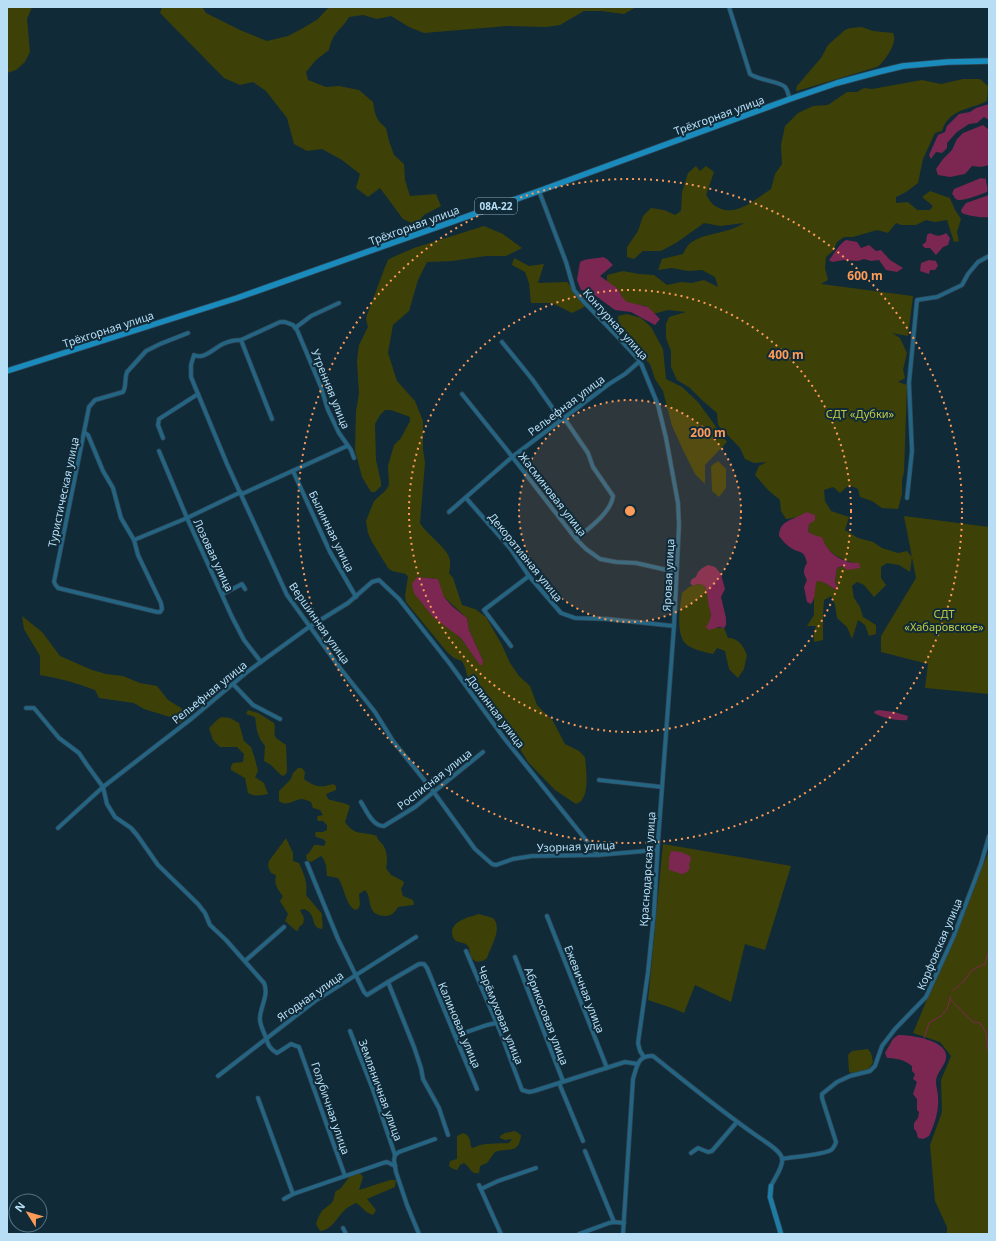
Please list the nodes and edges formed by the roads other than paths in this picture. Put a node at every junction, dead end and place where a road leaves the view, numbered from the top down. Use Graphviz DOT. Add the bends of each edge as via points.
graph roads {
  1 [pos="729,7"];
  2 [pos="989,61"];
  3 [pos="790,99"];
  4 [pos="539,191"];
  5 [pos="989,256"];
  6 [pos="340,303"];
  7 [pos="294,326"];
  8 [pos="188,333"];
  9 [pos="241,340"];
  10 [pos="502,342"];
  11 [pos="640,361"];
  12 [pos="7,371"];
  13 [pos="198,394"];
  14 [pos="462,394"];
  15 [pos="272,419"];
  16 [pos="562,420"];
  17 [pos="85,433"];
  18 [pos="163,438"];
  19 [pos="347,446"];
  20 [pos="159,451"];
  21 [pos="512,457"];
  22 [pos="354,458"];
  23 [pos="673,470"];
  24 [pos="293,471"];
  25 [pos="242,493"];
  26 [pos="466,498"];
  27 [pos="907,498"];
  28 [pos="449,512"];
  29 [pos="187,518"];
  30 [pos="576,539"];
  31 [pos="134,540"];
  32 [pos="676,572"];
  33 [pos="529,576"];
  34 [pos="379,580"];
  35 [pos="245,588"];
  36 [pos="222,594"];
  37 [pos="356,597"];
  38 [pos="674,626"];
  39 [pos="309,627"];
  40 [pos="512,646"];
  41 [pos="261,662"];
  42 [pos="670,680"];
  43 [pos="233,684"];
  44 [pos="26,708"];
  45 [pos="280,719"];
  46 [pos="483,752"];
  47 [pos="599,780"];
  48 [pos="103,787"];
  49 [pos="662,787"];
  50 [pos="433,791"];
  51 [pos="361,802"];
  52 [pos="58,828"];
  53 [pos="989,836"];
  54 [pos="657,850"];
  55 [pos="598,855"];
  56 [pos="307,863"];
  57 [pos="496,865"];
  58 [pos="547,916"];
  59 [pos="284,927"];
  60 [pos="416,937"];
  61 [pos="466,951"];
  62 [pos="515,957"];
  63 [pos="245,961"];
  64 [pos="356,975"];
  65 [pos="388,982"];
  66 [pos="496,1022"];
  67 [pos="350,1031"];
  68 [pos="455,1036"];
  69 [pos="266,1039"];
  70 [pos="644,1057"];
  71 [pos="638,1064"];
  72 [pos="606,1068"];
  73 [pos="218,1076"];
  74 [pos="561,1082"];
  75 [pos="477,1088"];
  76 [pos="258,1098"];
  77 [pos="737,1122"];
  78 [pos="448,1135"];
  79 [pos="435,1139"];
  80 [pos="583,1141"];
  81 [pos="585,1151"];
  82 [pos="691,1153"];
  83 [pos="395,1155"];
  84 [pos="782,1159"];
  85 [pos="395,1166"];
  86 [pos="536,1168"];
  87 [pos="345,1176"];
  88 [pos="771,1186"];
  89 [pos="293,1194"];
  90 [pos="284,1199"];
  91 [pos="614,1222"];
  92 [pos="624,1224"];
  93 [pos="343,1228"];
  94 [pos="346,1234"];
  95 [pos="420,1234"];
  96 [pos="501,1234"];
  97 [pos="579,1234"];
  98 [pos="623,1234"];
  99 [pos="781,1234"];
  1 -- 3 [label="street" via="750,74 758,79 783,85"];
  2 -- 3 [label="highway, Трёхгорная улица / 08А-22" via="904,66 854,78"];
  3 -- 4 [label="highway, Трёхгорная улица / 08А-22"];
  4 -- 11 [label="street, Контурная улица" via="574,290"];
  4 -- 12 [label="highway, Трёхгорная улица / 08А-22" via="237,298"];
  5 -- 27 [label="street" via="978,262 962,285 936,297 917,300 909,383 912,451"];
  6 -- 7 [label="street"];
  7 -- 9 [label="street" via="280,322"];
  7 -- 19 [label="street, Утренняя улица" via="331,416"];
  8 -- 17 [label="street, Туристическая улица" via="146,351 127,372 123,392 95,400 87,412"];
  9 -- 13 [label="street, Вершинная улица" via="222,344 203,356 194,355 191,377"];
  9 -- 15 [label="street"];
  10 -- 16 [label="street"];
  11 -- 16 [label="street, Рельефная улица"];
  11 -- 23 [label="street, Контурная улица" via="658,405"];
  13 -- 18 [label="street" via="159,419 158,425"];
  13 -- 25 [label="street, Вершинная улица"];
  14 -- 21 [label="street, Жасминовая улица"];
  16 -- 21 [label="street, Рельефная улица"];
  16 -- 30 [label="street" via="588,453 597,473 613,496 612,502 595,524"];
  17 -- 31 [label="street" via="113,488 122,518"];
  17 -- 31 [label="street, Туристическая улица" via="54,584 58,588 160,612 162,606 138,555"];
  19 -- 22 [label="street, Утренняя улица"];
  19 -- 24 [label="street"];
  20 -- 29 [label="street, Лозовая улица"];
  21 -- 26 [label="street, Рельефная улица"];
  21 -- 30 [label="street, Жасминовая улица"];
  23 -- 32 [label="street, Яровая улица" via="679,525"];
  24 -- 25 [label="street"];
  24 -- 37 [label="street, Былинная улица" via="330,552"];
  25 -- 29 [label="street"];
  25 -- 39 [label="street, Вершинная улица" via="285,591"];
  26 -- 28 [label="street, Рельефная улица"];
  26 -- 33 [label="street, Декоративная улица" via="512,551"];
  29 -- 31 [label="street"];
  29 -- 36 [label="street, Лозовая улица"];
  30 -- 32 [label="street, Жасминовая улица" via="600,559"];
  32 -- 38 [label="street, Яровая улица"];
  33 -- 38 [label="street, Декоративная улица" via="559,611 567,616"];
  33 -- 40 [label="street" via="484,610"];
  34 -- 37 [label="street, Рельефная улица" via="372,582"];
  34 -- 55 [label="street, Долинная улица" via="399,599 504,738"];
  35 -- 36 [label="street" via="242,584"];
  36 -- 41 [label="street, Лозовая улица" via="242,636"];
  37 -- 39 [label="street, Рельефная улица"];
  38 -- 42 [label="street, Яровая улица"];
  39 -- 41 [label="street, Рельефная улица"];
  39 -- 50 [label="street, Вершинная улица"];
  41 -- 43 [label="street, Рельефная улица"];
  42 -- 49 [label="street, Краснодарская улица"];
  43 -- 45 [label="street" via="253,705"];
  43 -- 48 [label="street, Рельефная улица"];
  44 -- 48 [label="street" via="34,708 59,738 78,753"];
  46 -- 50 [label="street, Росписная улица"];
  47 -- 49 [label="street"];
  48 -- 52 [label="street, Рельефная улица"];
  48 -- 63 [label="street" via="107,804 115,817 131,828 158,865 198,904 210,925"];
  49 -- 54 [label="street, Краснодарская улица"];
  50 -- 51 [label="street, Росписная улица" via="410,810 384,826 375,823"];
  50 -- 57 [label="street, Вершинная улица" via="470,844"];
  53 -- 84 [label="street, Корфовская улица" via="953,938 926,997 882,1046 875,1066 870,1071 837,1082 822,1094 835,1146 831,1150"];
  54 -- 55 [label="street, Узорная улица"];
  54 -- 70 [label="street, Краснодарская улица" via="654,913 638,1042"];
  55 -- 57 [label="street, Узорная улица" via="532,856 506,860"];
  56 -- 64 [label="street" via="338,939"];
  58 -- 72 [label="street, Ежевичная улица"];
  59 -- 63 [label="street"];
  60 -- 64 [label="street, Ягодная улица"];
  61 -- 66 [label="street, Черёмуховая улица"];
  62 -- 74 [label="street, Абрикосовая улица"];
  63 -- 69 [label="street" via="265,986 264,1004 259,1018"];
  64 -- 65 [label="street" via="366,995"];
  64 -- 69 [label="street, Ягодная улица" via="315,1001"];
  65 -- 68 [label="street, Калиновая улица" via="419,964 424,964"];
  65 -- 78 [label="street" via="414,1047 423,1079 439,1108"];
  66 -- 68 [label="street"];
  66 -- 74 [label="street, Черёмуховая улица" via="522,1090 529,1092"];
  67 -- 83 [label="street, Земляничная улица"];
  68 -- 75 [label="street, Калиновая улица"];
  69 -- 73 [label="street, Ягодная улица"];
  69 -- 87 [label="street, Голубичная улица" via="270,1048 277,1053 291,1044 300,1047"];
  70 -- 71 [label="street"];
  70 -- 77 [label="street" via="653,1056"];
  71 -- 72 [label="street" via="625,1062"];
  71 -- 92 [label="street" via="633,1079"];
  72 -- 74 [label="street"];
  74 -- 80 [label="street, Абрикосовая улица"];
  76 -- 89 [label="street"];
  77 -- 82 [label="street" via="712,1151 698,1148"];
  77 -- 84 [label="street" via="770,1146"];
  79 -- 83 [label="street"];
  81 -- 91 [label="street"];
  83 -- 85 [label="street, Земляничная улица"];
  84 -- 88 [label="street"];
  85 -- 87 [label="street" via="387,1162"];
  85 -- 95 [label="street, Земляничная улица" via="407,1205"];
  86 -- 96 [label="street" via="480,1187"];
  87 -- 89 [label="street"];
  88 -- 99 [label="main road" via="770,1197"];
  89 -- 90 [label="street"];
  91 -- 92 [label="street"];
  91 -- 97 [label="street"];
  92 -- 98 [label="street"];
  93 -- 94 [label="street"];
}
